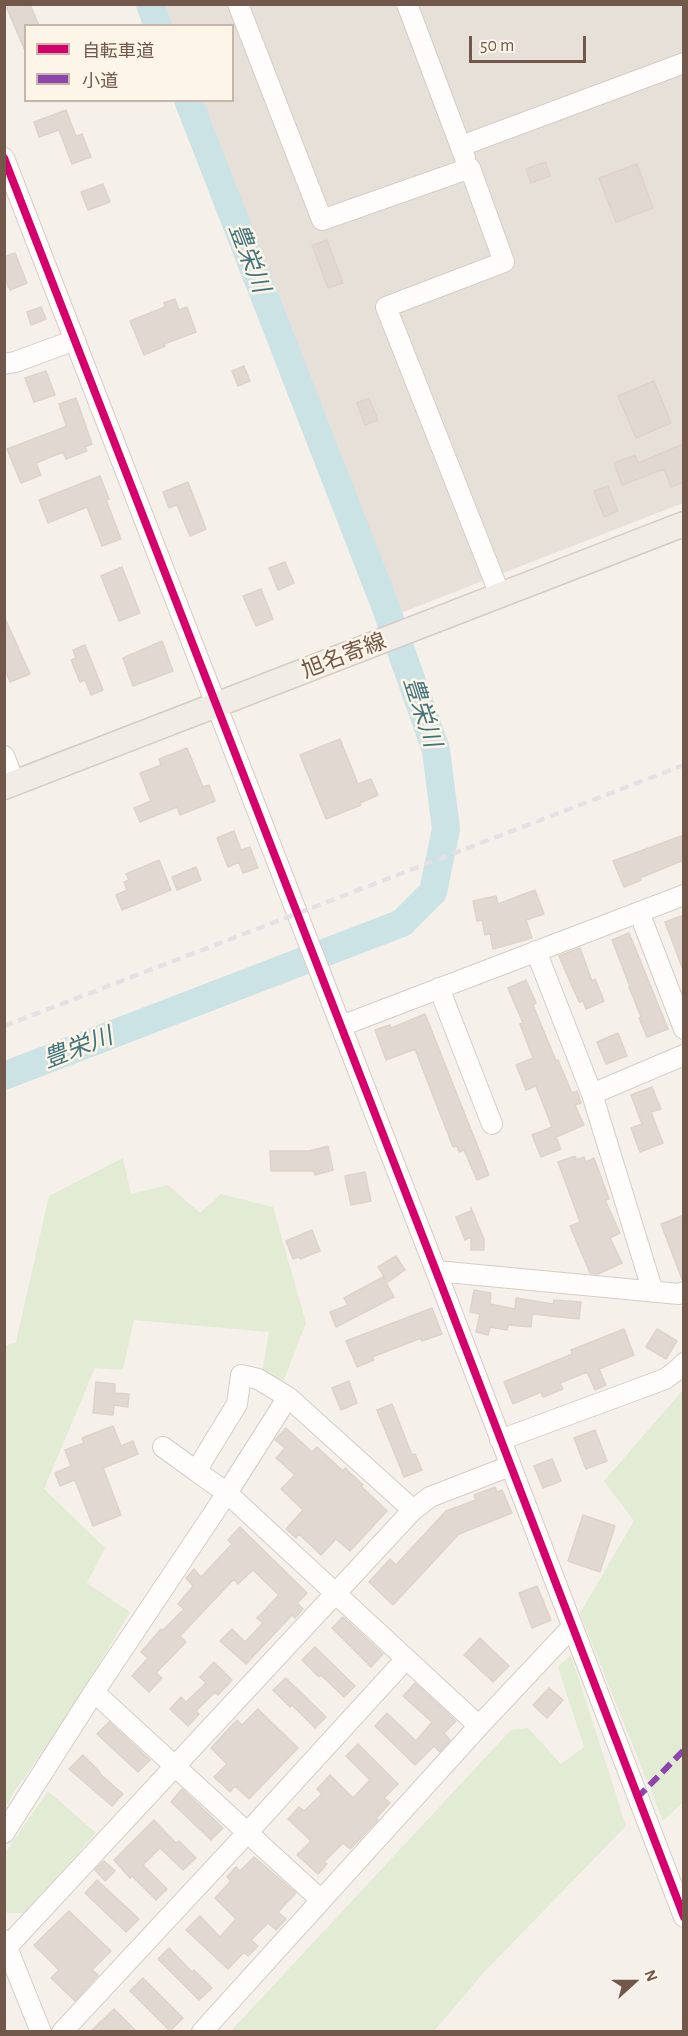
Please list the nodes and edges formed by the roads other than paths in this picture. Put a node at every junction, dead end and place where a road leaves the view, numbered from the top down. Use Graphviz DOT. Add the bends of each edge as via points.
graph roads {
  1 [pos="238,4"];
  2 [pos="406,4"];
  3 [pos="684,63"];
  4 [pos="461,146"];
  5 [pos="4,158"];
  6 [pos="470,168"];
  7 [pos="75,340"];
  8 [pos="4,364"];
  9 [pos="684,524"];
  10 [pos="500,595"];
  11 [pos="216,705"];
  12 [pos="4,756"];
  13 [pos="10,785"];
  14 [pos="684,895"];
  15 [pos="639,912"];
  16 [pos="536,951"];
  17 [pos="439,988"];
  18 [pos="341,1026"];
  19 [pos="684,1029"];
  20 [pos="684,1055"];
  21 [pos="592,1094"];
  22 [pos="492,1124"];
  23 [pos="436,1271"];
  24 [pos="653,1292"];
  25 [pos="684,1292"];
  26 [pos="684,1363"];
  27 [pos="288,1397"];
  28 [pos="500,1440"];
  29 [pos="163,1447"];
  30 [pos="510,1466"];
  31 [pos="196,1471"];
  32 [pos="226,1493"];
  33 [pos="413,1510"];
  34 [pos="336,1594"];
  35 [pos="572,1627"];
  36 [pos="405,1660"];
  37 [pos="94,1692"];
  38 [pos="479,1726"];
  39 [pos="174,1767"];
  40 [pos="248,1832"];
  41 [pos="4,1833"];
  42 [pos="321,1900"];
  43 [pos="684,1917"];
  44 [pos="6,1944"];
  45 [pos="40,2031"];
  46 [pos="62,2031"];
  47 [pos="202,2031"];
  1 -- 6 [label="street" via="322,220"];
  2 -- 4 [label="street"];
  3 -- 4 [label="street"];
  4 -- 6 [label="street"];
  5 -- 7 [label="street"];
  6 -- 10 [label="street" via="504,262 386,307"];
  7 -- 8 [label="street"];
  7 -- 11 [label="street"];
  9 -- 10 [label="main road, 旭名寄線"];
  10 -- 11 [label="main road, 旭名寄線"];
  11 -- 13 [label="main road, 旭名寄線"];
  11 -- 18 [label="street"];
  12 -- 13 [label="street"];
  14 -- 15 [label="street"];
  15 -- 16 [label="street"];
  15 -- 19 [label="street"];
  16 -- 17 [label="street"];
  16 -- 21 [label="street"];
  17 -- 18 [label="street"];
  17 -- 22 [label="street"];
  18 -- 23 [label="street"];
  20 -- 21 [label="street"];
  21 -- 24 [label="street"];
  23 -- 24 [label="street"];
  23 -- 28 [label="street"];
  24 -- 25 [label="street"];
  26 -- 28 [label="street" via="665,1379"];
  27 -- 31 [label="street" via="258,1379 241,1375 237,1404"];
  27 -- 32 [label="street"];
  27 -- 33 [label="street"];
  28 -- 30 [label="street"];
  29 -- 31 [label="street"];
  30 -- 33 [label="street" via="430,1497"];
  30 -- 35 [label="street"];
  31 -- 32 [label="street"];
  32 -- 34 [label="street"];
  32 -- 37 [label="street"];
  33 -- 34 [label="street"];
  34 -- 36 [label="street"];
  34 -- 39 [label="street"];
  35 -- 38 [label="street"];
  35 -- 43 [label="street"];
  36 -- 38 [label="street"];
  36 -- 40 [label="street"];
  37 -- 39 [label="street"];
  37 -- 41 [label="street"];
  38 -- 42 [label="street"];
  39 -- 40 [label="street"];
  39 -- 44 [label="street"];
  40 -- 42 [label="street"];
  40 -- 46 [label="street"];
  42 -- 47 [label="street"];
  44 -- 45 [label="street"];
}
